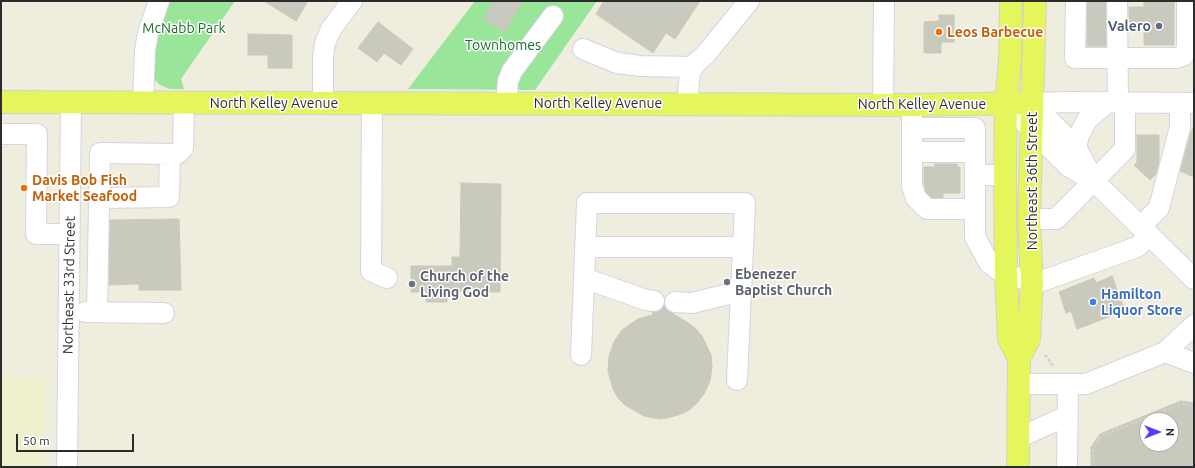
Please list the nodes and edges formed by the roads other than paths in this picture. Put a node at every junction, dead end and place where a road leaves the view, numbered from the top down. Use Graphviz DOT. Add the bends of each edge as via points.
graph roads {
  1 [pos="159,1"];
  2 [pos="352,1"];
  3 [pos="749,1"];
  4 [pos="884,1"];
  5 [pos="1011,1"];
  6 [pos="1035,1"];
  7 [pos="1076,1"];
  8 [pos="1117,1"];
  9 [pos="1187,1"];
  10 [pos="553,16"];
  11 [pos="583,49"];
  12 [pos="1117,58"];
  13 [pos="693,67"];
  14 [pos="1,102"];
  15 [pos="71,102"];
  16 [pos="1117,102"];
  17 [pos="143,103"];
  18 [pos="184,103"];
  19 [pos="323,103"];
  20 [pos="372,103"];
  21 [pos="506,103"];
  22 [pos="1032,103"];
  23 [pos="1187,103"];
  24 [pos="687,104"];
  25 [pos="1006,104"];
  26 [pos="883,105"];
  27 [pos="912,105"];
  28 [pos="912,128"];
  29 [pos="1031,130"];
  30 [pos="1,134"];
  31 [pos="1076,147"];
  32 [pos="912,152"];
  33 [pos="975,152"];
  34 [pos="170,154"];
  35 [pos="100,163"];
  36 [pos="70,169"];
  37 [pos="37,174"];
  38 [pos="975,175"];
  39 [pos="1005,175"];
  40 [pos="1094,181"];
  41 [pos="99,198"];
  42 [pos="975,209"];
  43 [pos="1029,219"];
  44 [pos="1145,230"];
  45 [pos="70,234"];
  46 [pos="585,247"];
  47 [pos="743,247"];
  48 [pos="1006,275"];
  49 [pos="387,278"];
  50 [pos="584,278"];
  51 [pos="1194,279"];
  52 [pos="1032,281"];
  53 [pos="741,291"];
  54 [pos="654,301"];
  55 [pos="675,302"];
  56 [pos="69,312"];
  57 [pos="97,312"];
  58 [pos="164,313"];
  59 [pos="1194,325"];
  60 [pos="1165,352"];
  61 [pos="581,355"];
  62 [pos="1019,358"];
  63 [pos="1194,363"];
  64 [pos="737,380"];
  65 [pos="1018,384"];
  66 [pos="1068,384"];
  67 [pos="1067,416"];
  68 [pos="1018,438"];
  69 [pos="67,467"];
  70 [pos="1018,467"];
  71 [pos="1067,467"];
  1 -- 17 [label="street" via="146,44"];
  2 -- 19 [label="street" via="331,29 325,43"];
  3 -- 13 [label="street"];
  4 -- 26 [label="street"];
  5 -- 25 [label="main road, Northeast 36th Street"];
  6 -- 22 [label="main road, Northeast 36th Street"];
  7 -- 12 [label="street" via="1075,58"];
  8 -- 12 [label="street"];
  9 -- 12 [label="street" via="1187,49 1183,56"];
  10 -- 21 [label="street" via="512,71 508,81"];
  11 -- 13 [label="street" via="617,63"];
  12 -- 16 [label="street"];
  13 -- 24 [label="street" via="690,72"];
  14 -- 15 [label="main road, North Kelley Avenue"];
  15 -- 17 [label="main road, North Kelley Avenue"];
  15 -- 36 [label="street, Northeast 33rd Street"];
  16 -- 22 [label="street, North Kelley Avenue"];
  16 -- 23 [label="street, North Kelley Avenue"];
  16 -- 31 [label="street" via="1087,120"];
  16 -- 40 [label="street" via="1125,149"];
  17 -- 18 [label="main road, North Kelley Avenue"];
  18 -- 19 [label="main road, North Kelley Avenue"];
  18 -- 34 [label="street" via="184,148 177,154"];
  19 -- 20 [label="main road, North Kelley Avenue"];
  20 -- 21 [label="main road, North Kelley Avenue"];
  20 -- 49 [label="street" via="370,271"];
  21 -- 24 [label="main road, North Kelley Avenue"];
  22 -- 25 [label="main road, North Kelley Avenue"];
  22 -- 29 [label="main road, Northeast 36th Street"];
  22 -- 31 [label="street"];
  23 -- 44 [label="street" via="1159,208"];
  24 -- 26 [label="main road, North Kelley Avenue"];
  25 -- 27 [label="main road, North Kelley Avenue"];
  25 -- 29 [label="street"];
  25 -- 39 [label="main road, Northeast 36th Street"];
  26 -- 27 [label="main road, North Kelley Avenue"];
  27 -- 28 [label="street"];
  28 -- 32 [label="street"];
  28 -- 33 [label="street" via="975,128"];
  29 -- 40 [label="street" via="1068,166"];
  29 -- 43 [label="main road, Northeast 36th Street"];
  30 -- 37 [label="street" via="37,134"];
  31 -- 40 [label="street"];
  32 -- 33 [label="street"];
  32 -- 42 [label="street" via="912,186 916,198 927,209"];
  33 -- 38 [label="street"];
  34 -- 35 [label="street" via="100,153"];
  34 -- 41 [label="street" via="169,197"];
  35 -- 36 [label="street"];
  35 -- 41 [label="street"];
  36 -- 37 [label="street"];
  36 -- 45 [label="street, Northeast 33rd Street"];
  37 -- 45 [label="street" via="36,234"];
  38 -- 39 [label="street"];
  38 -- 42 [label="street"];
  39 -- 48 [label="main road, Northeast 36th Street"];
  40 -- 43 [label="street" via="1056,220"];
  40 -- 44 [label="street"];
  41 -- 57 [label="street"];
  42 -- 48 [label="street" via="975,238 989,263"];
  43 -- 52 [label="main road, Northeast 36th Street"];
  44 -- 51 [label="street"];
  44 -- 52 [label="street" via="1137,247 1042,281"];
  45 -- 56 [label="street, Northeast 33rd Street"];
  46 -- 47 [label="street"];
  46 -- 47 [label="street" via="587,203 745,203"];
  46 -- 50 [label="street"];
  47 -- 53 [label="street"];
  48 -- 52 [label="street"];
  48 -- 62 [label="main road, Northeast 36th Street" via="1009,339"];
  50 -- 54 [label="street"];
  50 -- 61 [label="street"];
  52 -- 62 [label="main road, Northeast 36th Street" via="1029,340"];
  53 -- 55 [label="street" via="692,303"];
  53 -- 64 [label="street"];
  56 -- 57 [label="street"];
  56 -- 69 [label="street, Northeast 33rd Street"];
  57 -- 58 [label="street"];
  59 -- 60 [label="street"];
  60 -- 63 [label="street"];
  60 -- 66 [label="street" via="1086,384"];
  62 -- 65 [label="main road, Northeast 36th Street"];
  65 -- 66 [label="street"];
  65 -- 68 [label="main road, Northeast 36th Street"];
  66 -- 67 [label="street"];
  67 -- 68 [label="street"];
  67 -- 71 [label="street"];
  68 -- 70 [label="main road, Northeast 36th Street"];
}
